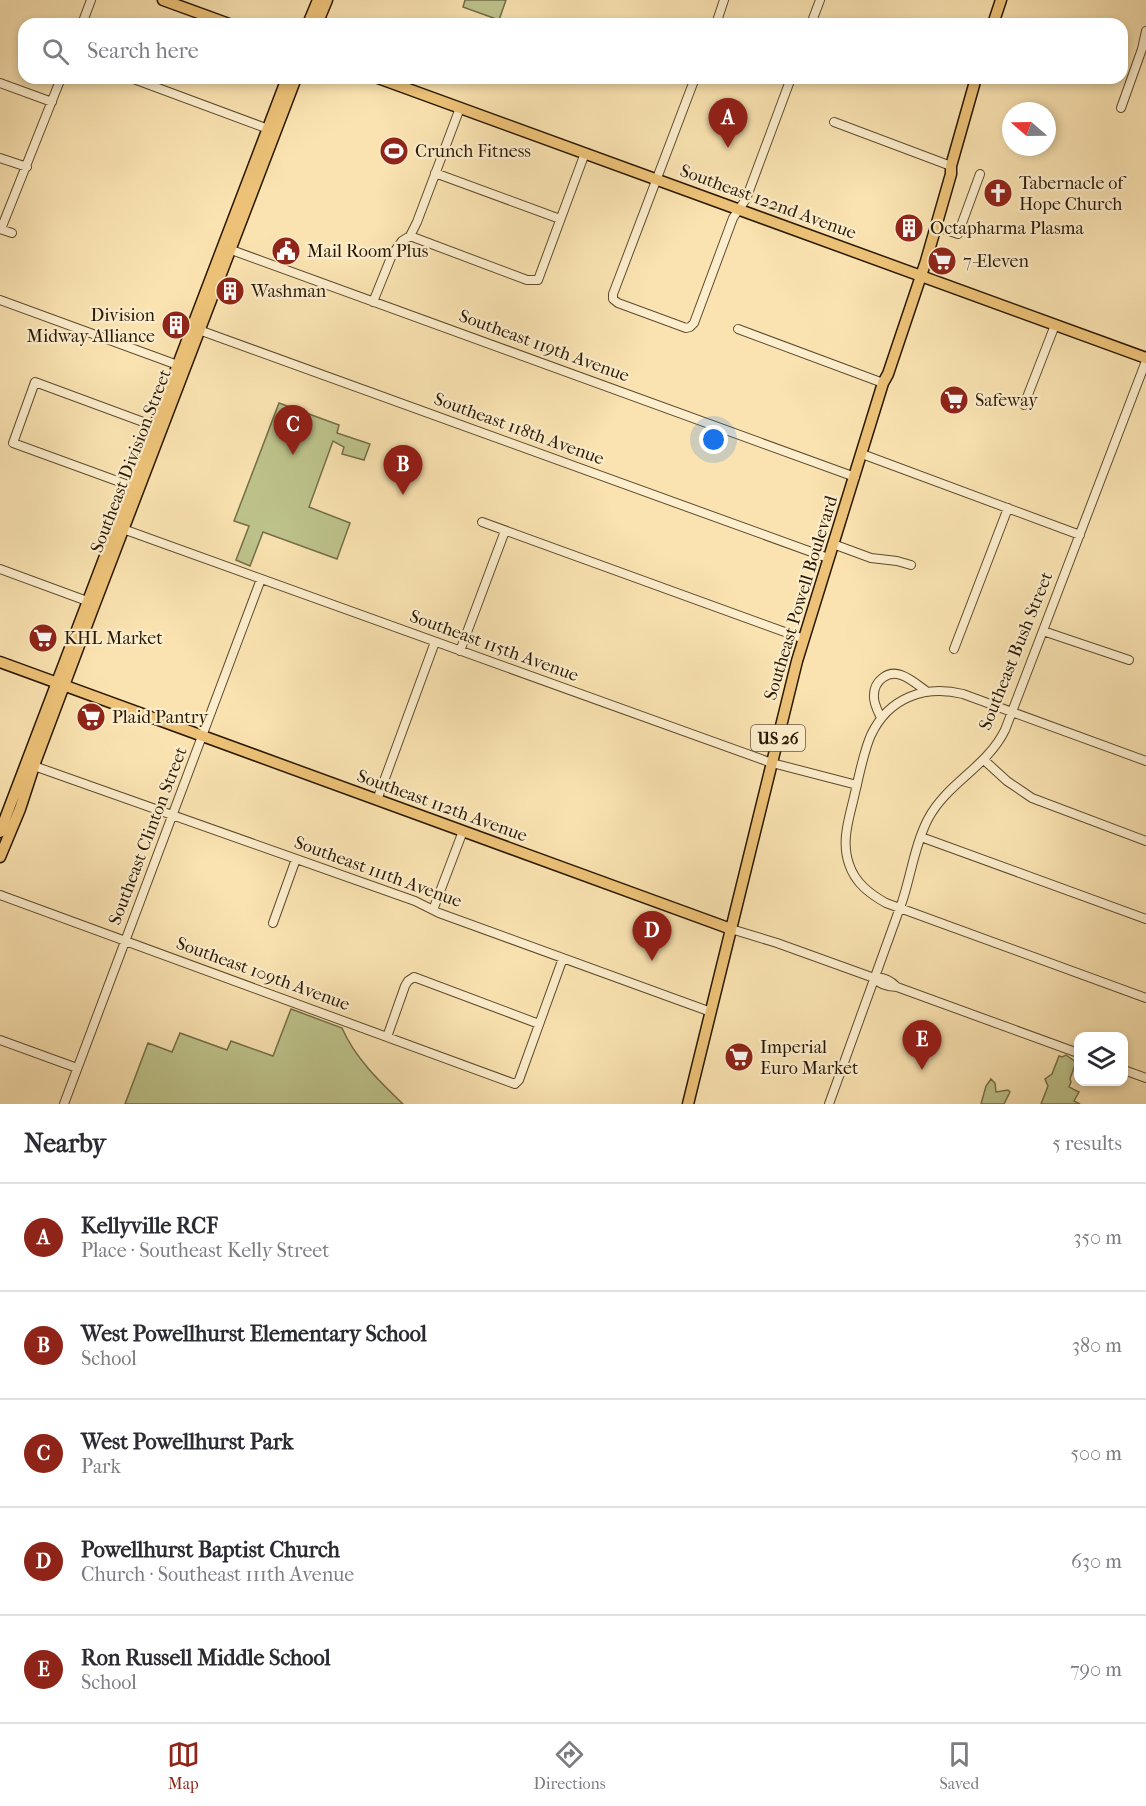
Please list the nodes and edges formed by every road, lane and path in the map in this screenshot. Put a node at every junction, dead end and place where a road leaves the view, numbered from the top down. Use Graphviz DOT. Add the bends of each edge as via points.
graph roads {
  1 [pos="91,0"];
  2 [pos="163,0"];
  3 [pos="318,0"];
  4 [pos="327,0"];
  5 [pos="724,0"];
  6 [pos="820,0"];
  7 [pos="1001,0"];
  8 [pos="84,18"];
  9 [pos="212,18"];
  10 [pos="310,18"];
  11 [pos="320,18"];
  12 [pos="718,18"];
  13 [pos="813,18"];
  14 [pos="995,18"];
  15 [pos="1146,31"];
  16 [pos="0,83"];
  17 [pos="59,84"];
  18 [pos="147,84"];
  19 [pos="285,84"];
  20 [pos="293,84"];
  21 [pos="394,84"];
  22 [pos="693,84"];
  23 [pos="789,84"];
  24 [pos="974,84"];
  25 [pos="52,102"];
  26 [pos="460,108"];
  27 [pos="1121,108"];
  28 [pos="834,123"];
  29 [pos="271,130"];
  30 [pos="585,153"];
  31 [pos="0,158"];
  32 [pos="951,166"];
  33 [pos="27,167"];
  34 [pos="435,174"];
  35 [pos="980,174"];
  36 [pos="658,179"];
  37 [pos="740,209"];
  38 [pos="560,219"];
  39 [pos="937,227"];
  40 [pos="1,229"];
  41 [pos="12,233"];
  42 [pos="410,236"];
  43 [pos="226,248"];
  44 [pos="214,267"];
  45 [pos="918,274"];
  46 [pos="211,298"];
  47 [pos="0,300"];
  48 [pos="373,302"];
  49 [pos="1055,325"];
  50 [pos="738,329"];
  51 [pos="199,330"];
  52 [pos="1146,360"];
  53 [pos="181,366"];
  54 [pos="883,383"];
  55 [pos="1024,405"];
  56 [pos="154,426"];
  57 [pos="862,454"];
  58 [pos="855,477"];
  59 [pos="131,486"];
  60 [pos="1008,508"];
  61 [pos="482,522"];
  62 [pos="123,529"];
  63 [pos="505,531"];
  64 [pos="1080,535"];
  65 [pos="833,544"];
  66 [pos="828,558"];
  67 [pos="910,565"];
  68 [pos="0,569"];
  69 [pos="261,579"];
  70 [pos="87,601"];
  71 [pos="1043,631"];
  72 [pos="804,639"];
  73 [pos="435,642"];
  74 [pos="954,649"];
  75 [pos="460,651"];
  76 [pos="1129,660"];
  77 [pos="0,662"];
  78 [pos="60,684"];
  79 [pos="926,691"];
  80 [pos="1012,713"];
  81 [pos="881,718"];
  82 [pos="203,736"];
  83 [pos="984,760"];
  84 [pos="1146,761"];
  85 [pos="772,763"];
  86 [pos="34,766"];
  87 [pos="857,784"];
  88 [pos="377,800"];
  89 [pos="172,816"];
  90 [pos="3,817"];
  91 [pos="463,831"];
  92 [pos="0,832"];
  93 [pos="921,837"];
  94 [pos="1146,841"];
  95 [pos="0,853"];
  96 [pos="296,859"];
  97 [pos="0,894"];
  98 [pos="900,908"];
  99 [pos="433,910"];
  100 [pos="1146,919"];
  101 [pos="273,923"];
  102 [pos="731,928"];
  103 [pos="125,941"];
  104 [pos="563,958"];
  105 [pos="874,978"];
  106 [pos="1146,998"];
  107 [pos="711,1012"];
  108 [pos="539,1024"];
  109 [pos="387,1037"];
  110 [pos="0,1040"];
  111 [pos="1074,1052"];
  112 [pos="77,1068"];
  113 [pos="1128,1071"];
  114 [pos="1146,1078"];
  115 [pos="64,1104"];
  116 [pos="688,1104"];
  117 [pos="829,1104"];
  1 -- 8 [label="street"];
  2 -- 9 [label="main road"];
  3 -- 10 [label="main road"];
  4 -- 11 [label="main road"];
  5 -- 12 [label="street"];
  6 -- 13 [label="street"];
  7 -- 14 [label="main road"];
  15 -- 27 [label="street"];
  16 -- 25 [label="street"];
  17 -- 25 [label="street"];
  18 -- 29 [label="street"];
  19 -- 29 [label="main road, Southeast Division Street"];
  20 -- 29 [label="main road, Southeast Division Street"];
  21 -- 26 [label="main road, Southeast 122nd Avenue"];
  22 -- 36 [label="street"];
  23 -- 37 [label="street"];
  24 -- 32 [label="main road, Southeast Powell Boulevard / US 26"];
  25 -- 33 [label="street"];
  26 -- 30 [label="main road, Southeast 122nd Avenue"];
  26 -- 34 [label="street"];
  28 -- 32 [label="street"];
  29 -- 43 [label="main road, Southeast Division Street"];
  30 -- 36 [label="main road, Southeast 122nd Avenue"];
  30 -- 38 [label="street"];
  31 -- 33 [label="street"];
  32 -- 39 [label="main road, Southeast Powell Boulevard / US 26"];
  32 -- 45 [label="main road, Southeast Powell Boulevard / US 26"];
  33 -- 40 [label="street"];
  34 -- 38 [label="street"];
  34 -- 42 [label="street"];
  35 -- 39 [label="street" via="958,234"];
  36 -- 37 [label="main road, Southeast 122nd Avenue"];
  36 -- 37 [label="street" via="613,294 614,299 686,328 694,323 733,218"];
  37 -- 45 [label="main road, Southeast 122nd Avenue"];
  38 -- 42 [label="street" via="538,280 527,280"];
  39 -- 45 [label="main road, Southeast Powell Boulevard / US 26"];
  40 -- 41 [label="street"];
  42 -- 48 [label="street" via="392,255"];
  43 -- 44 [label="main road, Southeast Division Street"];
  43 -- 46 [label="main road, Southeast Division Street"];
  43 -- 48 [label="street, Southeast 119th Avenue"];
  44 -- 46 [label="main road" via="217,274"];
  44 -- 53 [label="main road, Southeast Division Street"];
  45 -- 49 [label="main road, Southeast 122nd Avenue"];
  45 -- 54 [label="main road, Southeast Powell Boulevard / US 26"];
  46 -- 51 [label="main road, Southeast Division Street"];
  47 -- 53 [label="street"];
  48 -- 58 [label="street, Southeast 119th Avenue"];
  49 -- 52 [label="main road, Southeast 122nd Avenue"];
  49 -- 55 [label="street"];
  50 -- 54 [label="street"];
  51 -- 53 [label="main road, Southeast Division Street"];
  51 -- 66 [label="street, Southeast 118th Avenue"];
  52 -- 64 [label="street, Southeast Bush Street"];
  53 -- 56 [label="main road, Southeast Division Street"];
  53 -- 62 [label="main road, Southeast Division Street"];
  54 -- 57 [label="main road, Southeast Powell Boulevard / US 26"];
  56 -- 59 [label="main road, Southeast Division Street"];
  56 -- 59 [label="street" via="35,382 13,443"];
  57 -- 58 [label="main road, Southeast Powell Boulevard / US 26"];
  57 -- 60 [label="street"];
  58 -- 65 [label="main road, Southeast Powell Boulevard / US 26"];
  59 -- 70 [label="main road, Southeast Division Street"];
  60 -- 64 [label="street"];
  60 -- 74 [label="street"];
  61 -- 63 [label="street"];
  62 -- 69 [label="street, Southeast 115th Avenue"];
  62 -- 78 [label="main road, Southeast Division Street"];
  63 -- 72 [label="street"];
  63 -- 75 [label="street"];
  64 -- 71 [label="street, Southeast Bush Street"];
  65 -- 66 [label="main road, Southeast Powell Boulevard / US 26"];
  65 -- 67 [label="street" via="871,558"];
  66 -- 72 [label="main road, Southeast Powell Boulevard / US 26"];
  68 -- 70 [label="street"];
  69 -- 73 [label="street, Southeast 115th Avenue"];
  69 -- 82 [label="street, Southeast Clinton Street"];
  70 -- 78 [label="main road, Southeast Division Street"];
  71 -- 76 [label="street"];
  71 -- 80 [label="street, Southeast Bush Street"];
  72 -- 85 [label="main road, Southeast Powell Boulevard / US 26"];
  73 -- 75 [label="street, Southeast 115th Avenue"];
  73 -- 88 [label="street"];
  75 -- 85 [label="street, Southeast 115th Avenue"];
  77 -- 78 [label="main road, Southeast 112th Avenue"];
  78 -- 82 [label="main road, Southeast 112th Avenue"];
  78 -- 86 [label="main road, Southeast Division Street"];
  78 -- 90 [label="main road, Southeast Division Street"];
  79 -- 80 [label="street" via="957,693"];
  79 -- 81 [label="street" via="904,699"];
  79 -- 81 [label="street" via="899,674 881,679 873,697"];
  80 -- 83 [label="street, Southeast Bush Street" via="999,741"];
  80 -- 84 [label="street"];
  81 -- 87 [label="street" via="869,741"];
  82 -- 88 [label="main road, Southeast 112th Avenue"];
  82 -- 89 [label="street, Southeast Clinton Street"];
  83 -- 93 [label="street, Southeast Bush Street" via="942,799"];
  83 -- 94 [label="street" via="1032,798"];
  85 -- 87 [label="street, Southeast 115th Avenue"];
  85 -- 102 [label="main road, Southeast Powell Boulevard / US 26"];
  86 -- 89 [label="street, Southeast 111th Avenue"];
  86 -- 95 [label="main road, Southeast Division Street"];
  87 -- 98 [label="street" via="845,840 850,866 864,889"];
  88 -- 91 [label="main road, Southeast 112th Avenue"];
  89 -- 96 [label="street, Southeast 111th Avenue"];
  89 -- 103 [label="street, Southeast Clinton Street"];
  90 -- 92 [label="main road, Southeast Division Street"];
  90 -- 95 [label="main road" via="9,822"];
  91 -- 99 [label="street"];
  91 -- 102 [label="main road, Southeast 112th Avenue"];
  93 -- 98 [label="street, Southeast Bush Street"];
  93 -- 100 [label="street"];
  96 -- 99 [label="street, Southeast 111th Avenue"];
  96 -- 101 [label="street"];
  97 -- 103 [label="street, Southeast 109th Avenue"];
  98 -- 105 [label="street, Southeast Bush Street"];
  98 -- 106 [label="street"];
  99 -- 104 [label="street, Southeast 111th Avenue"];
  102 -- 105 [label="street, Southeast 112th Avenue"];
  102 -- 107 [label="main road, Southeast Powell Boulevard / US 26"];
  103 -- 109 [label="street, Southeast 109th Avenue"];
  103 -- 112 [label="street, Southeast Clinton Street"];
  104 -- 107 [label="street, Southeast 111th Avenue"];
  104 -- 108 [label="street"];
  105 -- 111 [label="street, Southeast 112th Avenue" via="891,981 897,987"];
  105 -- 117 [label="street, Southeast Bush Street"];
  107 -- 116 [label="main road, Southeast Powell Boulevard / US 26"];
  108 -- 109 [label="street, Southeast 109th Avenue" via="515,1084"];
  108 -- 109 [label="street" via="411,977"];
  110 -- 112 [label="street"];
  112 -- 115 [label="street, Southeast Clinton Street"];
  113 -- 114 [label="street"];
}
